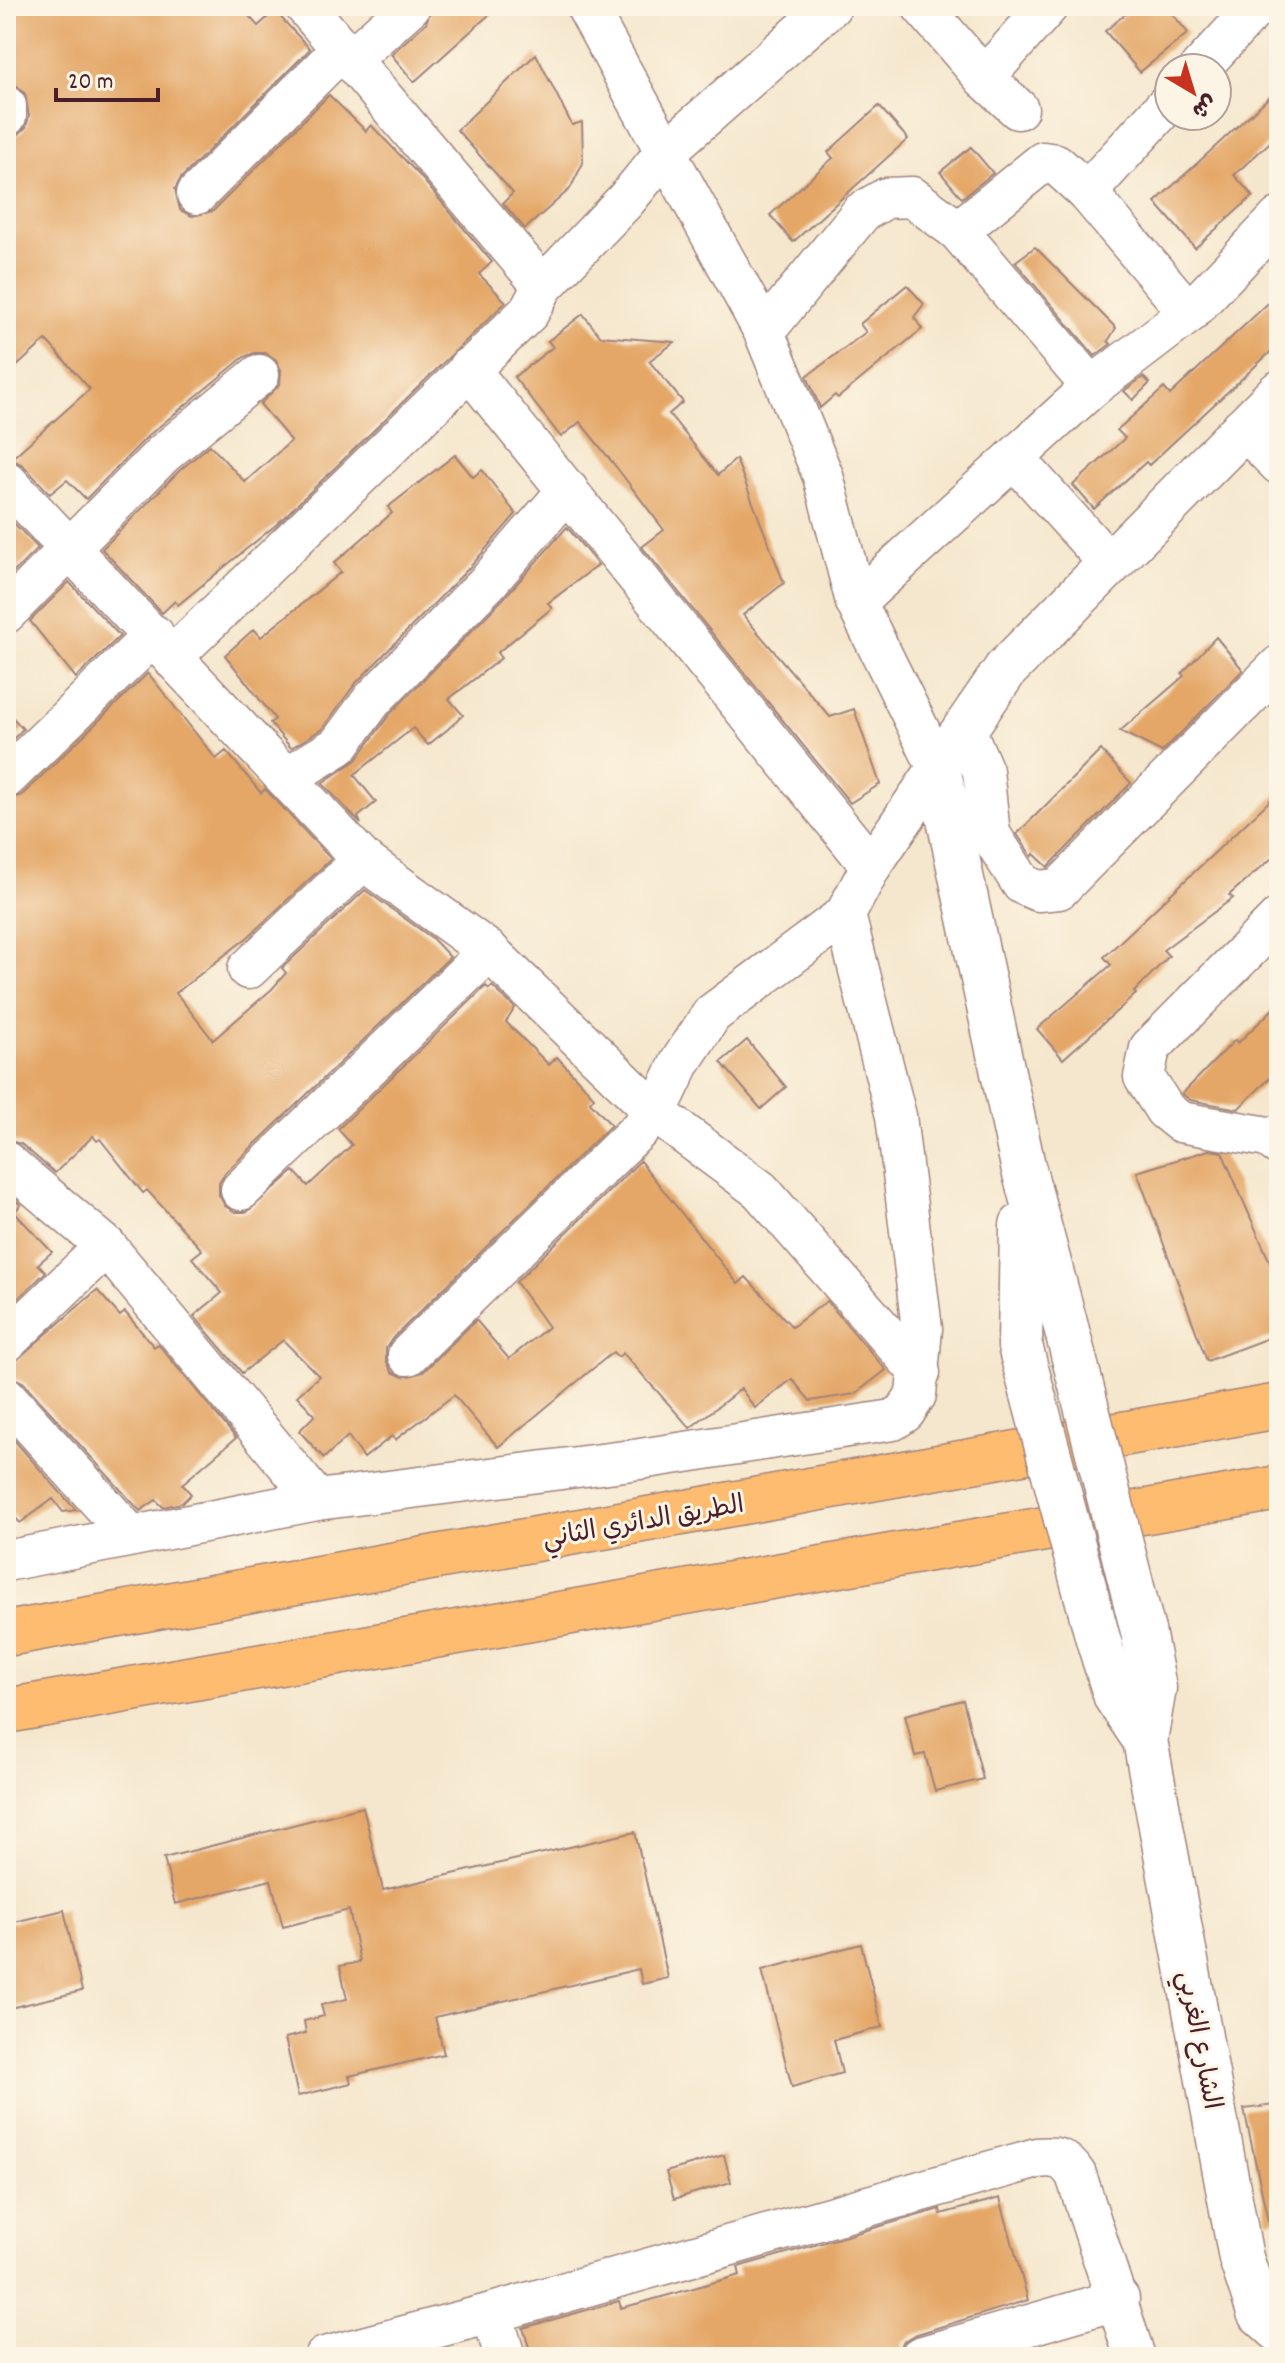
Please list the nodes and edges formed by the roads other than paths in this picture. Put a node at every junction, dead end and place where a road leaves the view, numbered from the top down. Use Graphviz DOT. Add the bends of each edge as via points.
graph roads {
  1 [pos="305,6"];
  2 [pos="410,6"];
  3 [pos="586,6"];
  4 [pos="831,6"];
  5 [pos="922,6"];
  6 [pos="1048,6"];
  7 [pos="1257,6"];
  8 [pos="1215,52"];
  9 [pos="347,53"];
  10 [pos="984,78"];
  11 [pos="6,106"];
  12 [pos="1018,109"];
  13 [pos="6,116"];
  14 [pos="1153,120"];
  15 [pos="665,152"];
  16 [pos="1087,192"];
  17 [pos="197,194"];
  18 [pos="1279,218"];
  19 [pos="958,231"];
  20 [pos="543,286"];
  21 [pos="1189,313"];
  22 [pos="764,332"];
  23 [pos="468,368"];
  24 [pos="259,375"];
  25 [pos="1092,387"];
  26 [pos="1279,393"];
  27 [pos="1242,427"];
  28 [pos="1014,458"];
  29 [pos="1279,464"];
  30 [pos="6,481"];
  31 [pos="568,490"];
  32 [pos="69,547"];
  33 [pos="1109,563"];
  34 [pos="856,602"];
  35 [pos="6,613"];
  36 [pos="163,645"];
  37 [pos="1279,666"];
  38 [pos="965,729"];
  39 [pos="938,768"];
  40 [pos="6,778"];
  41 [pos="286,778"];
  42 [pos="363,860"];
  43 [pos="871,866"];
  44 [pos="845,915"];
  45 [pos="1279,918"];
  46 [pos="489,951"];
  47 [pos="248,969"];
  48 [pos="656,1113"];
  49 [pos="1279,1145"];
  50 [pos="6,1162"];
  51 [pos="1023,1166"];
  52 [pos="241,1190"];
  53 [pos="106,1246"];
  54 [pos="6,1342"];
  55 [pos="408,1355"];
  56 [pos="920,1373"];
  57 [pos="6,1397"];
  58 [pos="1279,1406"];
  59 [pos="1279,1488"];
  60 [pos="317,1500"];
  61 [pos="131,1536"];
  62 [pos="6,1561"];
  63 [pos="6,1634"];
  64 [pos="6,1711"];
  65 [pos="1145,1740"];
  66 [pos="1119,2299"];
  67 [pos="492,2313"];
  68 [pos="1279,2330"];
  69 [pos="325,2357"];
  70 [pos="505,2357"];
  71 [pos="920,2357"];
  72 [pos="1135,2357"];
  1 -- 9 [label="street"];
  2 -- 9 [label="street"];
  3 -- 15 [label="street"];
  4 -- 15 [label="street"];
  5 -- 10 [label="street"];
  6 -- 10 [label="street"];
  7 -- 8 [label="street"];
  9 -- 17 [label="street"];
  9 -- 20 [label="street"];
  10 -- 12 [label="street"];
  11 -- 13 [label="street"];
  14 -- 16 [label="street"];
  15 -- 20 [label="street"];
  15 -- 22 [label="street"];
  16 -- 19 [label="street" via="1056,164 1043,162"];
  16 -- 21 [label="street"];
  18 -- 21 [label="street"];
  19 -- 22 [label="street" via="912,197 886,198 862,212"];
  19 -- 25 [label="street"];
  20 -- 23 [label="street" via="529,312"];
  21 -- 25 [label="street"];
  22 -- 34 [label="street" via="823,476"];
  23 -- 31 [label="street"];
  23 -- 36 [label="street"];
  24 -- 32 [label="street" via="164,453"];
  25 -- 28 [label="street"];
  26 -- 27 [label="street"];
  27 -- 29 [label="street"];
  27 -- 33 [label="street"];
  28 -- 33 [label="street"];
  28 -- 34 [label="street"];
  30 -- 32 [label="street"];
  31 -- 41 [label="street" via="488,582 373,699 338,746"];
  31 -- 43 [label="street"];
  32 -- 35 [label="street"];
  32 -- 36 [label="street"];
  33 -- 38 [label="street" via="1006,669"];
  34 -- 39 [label="street"];
  36 -- 40 [label="street"];
  36 -- 41 [label="street"];
  37 -- 38 [label="street" via="1059,889 1038,891 1022,884 990,834 983,771"];
  38 -- 39 [label="street"];
  39 -- 43 [label="street"];
  39 -- 51 [label="street"];
  41 -- 42 [label="street"];
  42 -- 46 [label="street"];
  42 -- 47 [label="street"];
  43 -- 44 [label="street"];
  44 -- 48 [label="street" via="712,1014"];
  44 -- 56 [label="street" via="896,1116 922,1329"];
  45 -- 49 [label="street" via="1150,1048 1144,1077 1165,1110 1180,1122 1268,1137"];
  46 -- 48 [label="street"];
  46 -- 52 [label="street"];
  48 -- 55 [label="street"];
  48 -- 56 [label="street" via="760,1190"];
  50 -- 53 [label="street"];
  51 -- 65 [label="street, bridge" via="1143,1631 1154,1688"];
  51 -- 65 [label="street, bridge" via="1020,1346 1116,1697"];
  53 -- 54 [label="street"];
  53 -- 60 [label="street"];
  56 -- 60 [label="street" via="916,1395 893,1420"];
  57 -- 61 [label="street"];
  58 -- 63 [label="highway, الطريق الدائري الثاني"];
  59 -- 64 [label="highway"];
  60 -- 61 [label="street"];
  61 -- 62 [label="street"];
  65 -- 68 [label="street, الشارع الغربي" via="1241,2258 1259,2312"];
  66 -- 67 [label="street" via="1076,2175 1056,2156"];
  66 -- 71 [label="street"];
  66 -- 72 [label="street"];
  67 -- 69 [label="street"];
  67 -- 70 [label="street"];
}
